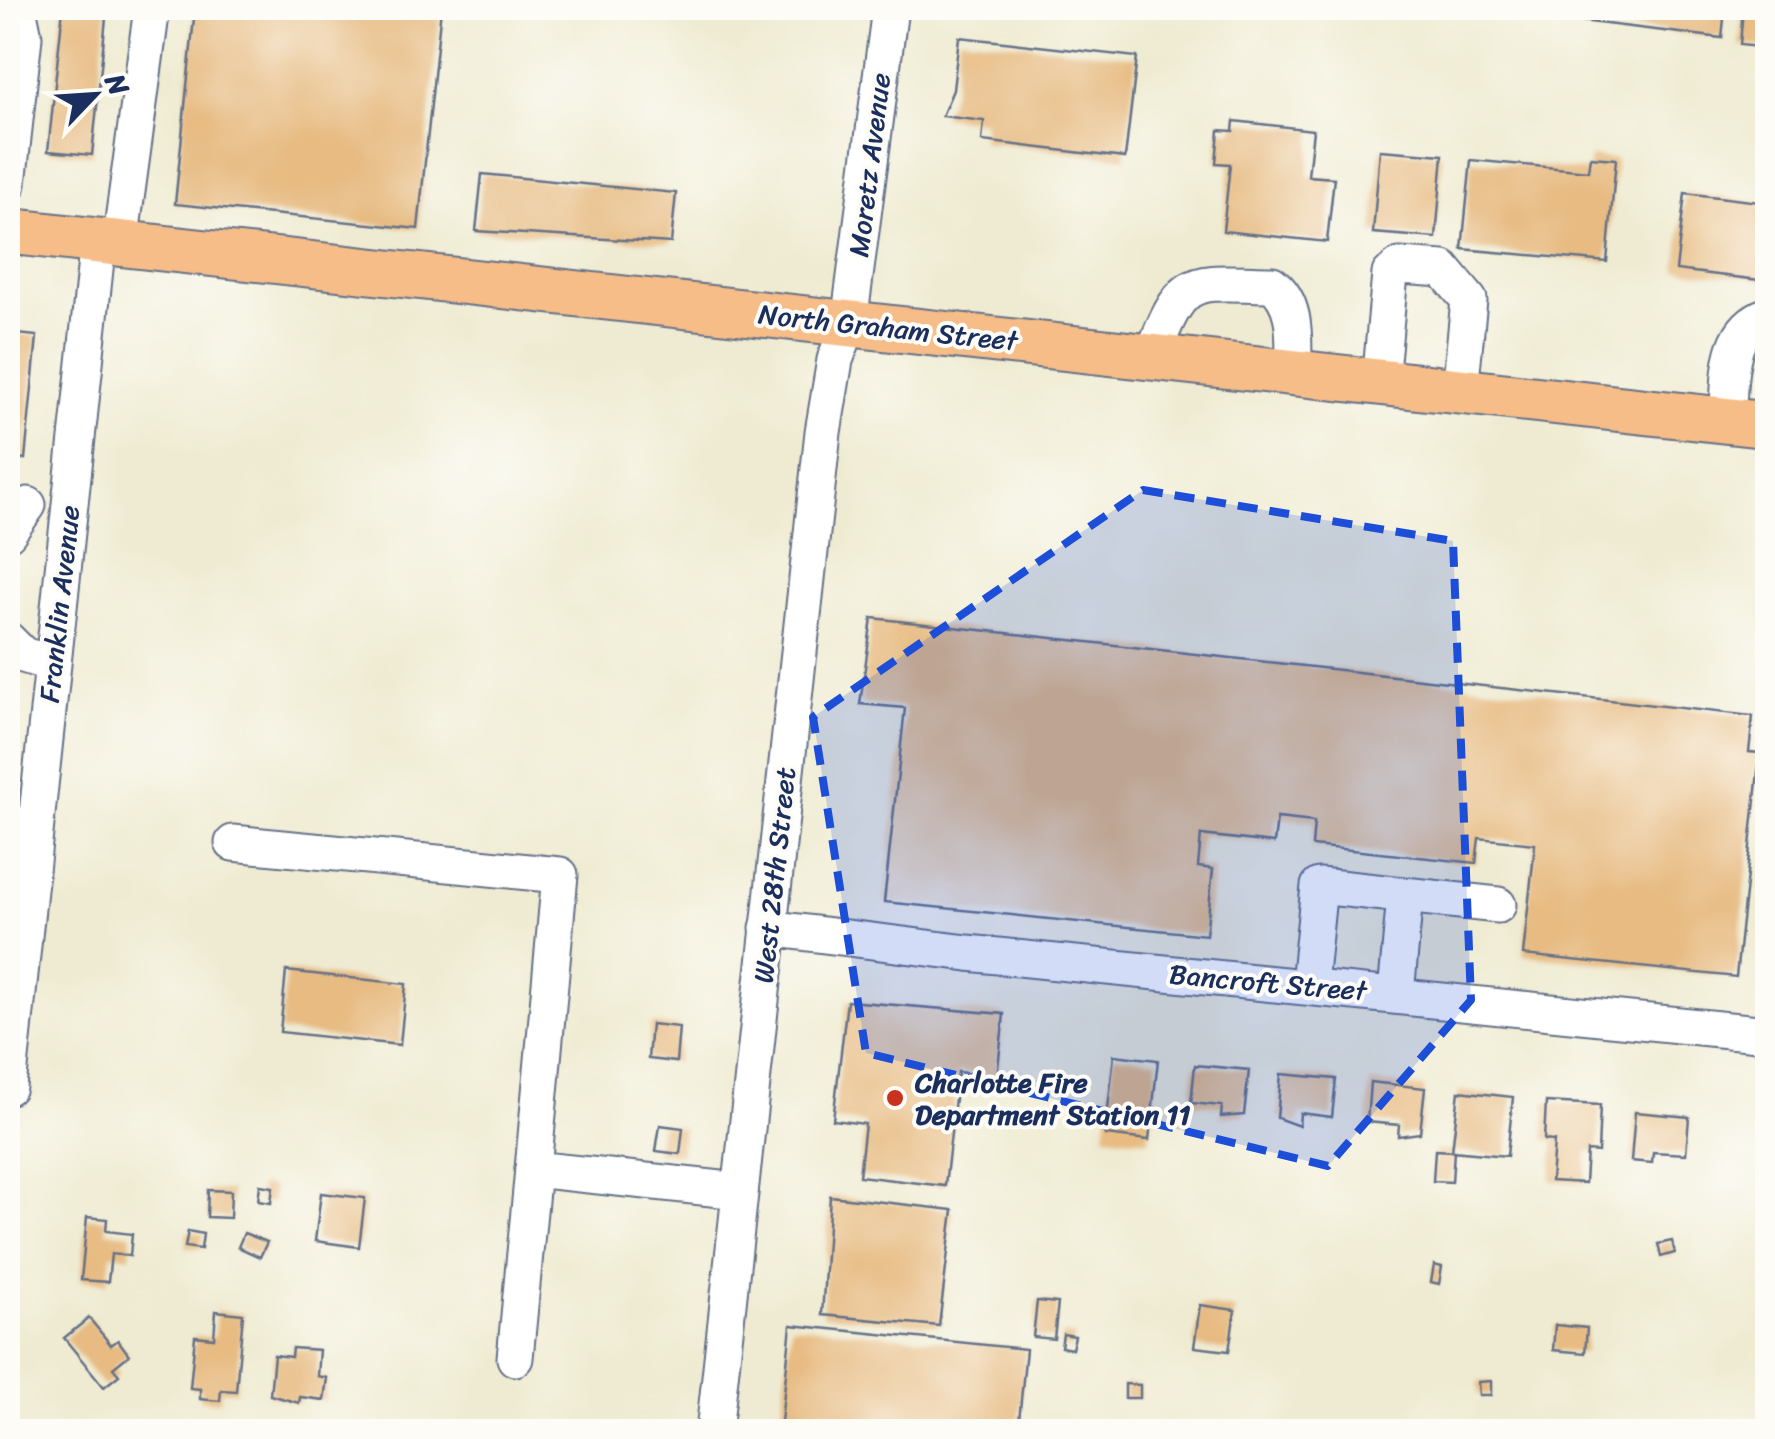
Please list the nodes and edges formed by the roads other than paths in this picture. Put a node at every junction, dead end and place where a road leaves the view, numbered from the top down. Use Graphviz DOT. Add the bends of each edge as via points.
graph roads {
  1 [pos="18,8"];
  2 [pos="152,8"];
  3 [pos="890,8"];
  4 [pos="8,184"];
  5 [pos="8,231"];
  6 [pos="109,242"];
  7 [pos="1768,315"];
  8 [pos="849,322"];
  9 [pos="1152,356"];
  10 [pos="1294,373"];
  11 [pos="1380,383"];
  12 [pos="1460,391"];
  13 [pos="1747,422"];
  14 [pos="8,640"];
  15 [pos="52,664"];
  16 [pos="233,844"];
  17 [pos="20,846"];
  18 [pos="1405,896"];
  19 [pos="1498,905"];
  20 [pos="768,928"];
  21 [pos="1309,984"];
  22 [pos="1396,994"];
  23 [pos="1768,1034"];
  24 [pos="8,1086"];
  25 [pos="533,1169"];
  26 [pos="740,1192"];
  27 [pos="514,1358"];
  28 [pos="714,1432"];
  1 -- 4 [label="street" via="24,37"];
  2 -- 6 [label="street, Franklin Avenue"];
  3 -- 8 [label="street, Moretz Avenue"];
  5 -- 6 [label="main road, North Graham Street"];
  6 -- 8 [label="main road, North Graham Street"];
  6 -- 15 [label="street, Franklin Avenue"];
  7 -- 13 [label="street" via="1736,339"];
  8 -- 9 [label="main road, North Graham Street"];
  8 -- 20 [label="street, West 28th Street" via="834,360 823,432"];
  9 -- 10 [label="main road, North Graham Street"];
  9 -- 10 [label="street" via="1173,303 1192,287 1272,284 1286,295"];
  10 -- 11 [label="main road, North Graham Street"];
  11 -- 12 [label="main road, North Graham Street"];
  11 -- 12 [label="street" via="1390,274 1400,266 1443,269 1469,300"];
  12 -- 13 [label="main road, North Graham Street"];
  14 -- 15 [label="street" via="23,655"];
  15 -- 17 [label="street, Franklin Avenue"];
  16 -- 25 [label="street" via="560,874"];
  17 -- 24 [label="street, Franklin Avenue"];
  18 -- 19 [label="street"];
  18 -- 21 [label="street" via="1318,886"];
  18 -- 22 [label="street"];
  20 -- 21 [label="street, Bancroft Street"];
  20 -- 26 [label="street, West 28th Street"];
  21 -- 22 [label="street, Bancroft Street"];
  22 -- 23 [label="street, Bancroft Street"];
  25 -- 26 [label="street"];
  25 -- 27 [label="street"];
  26 -- 28 [label="street, West 28th Street"];
}
